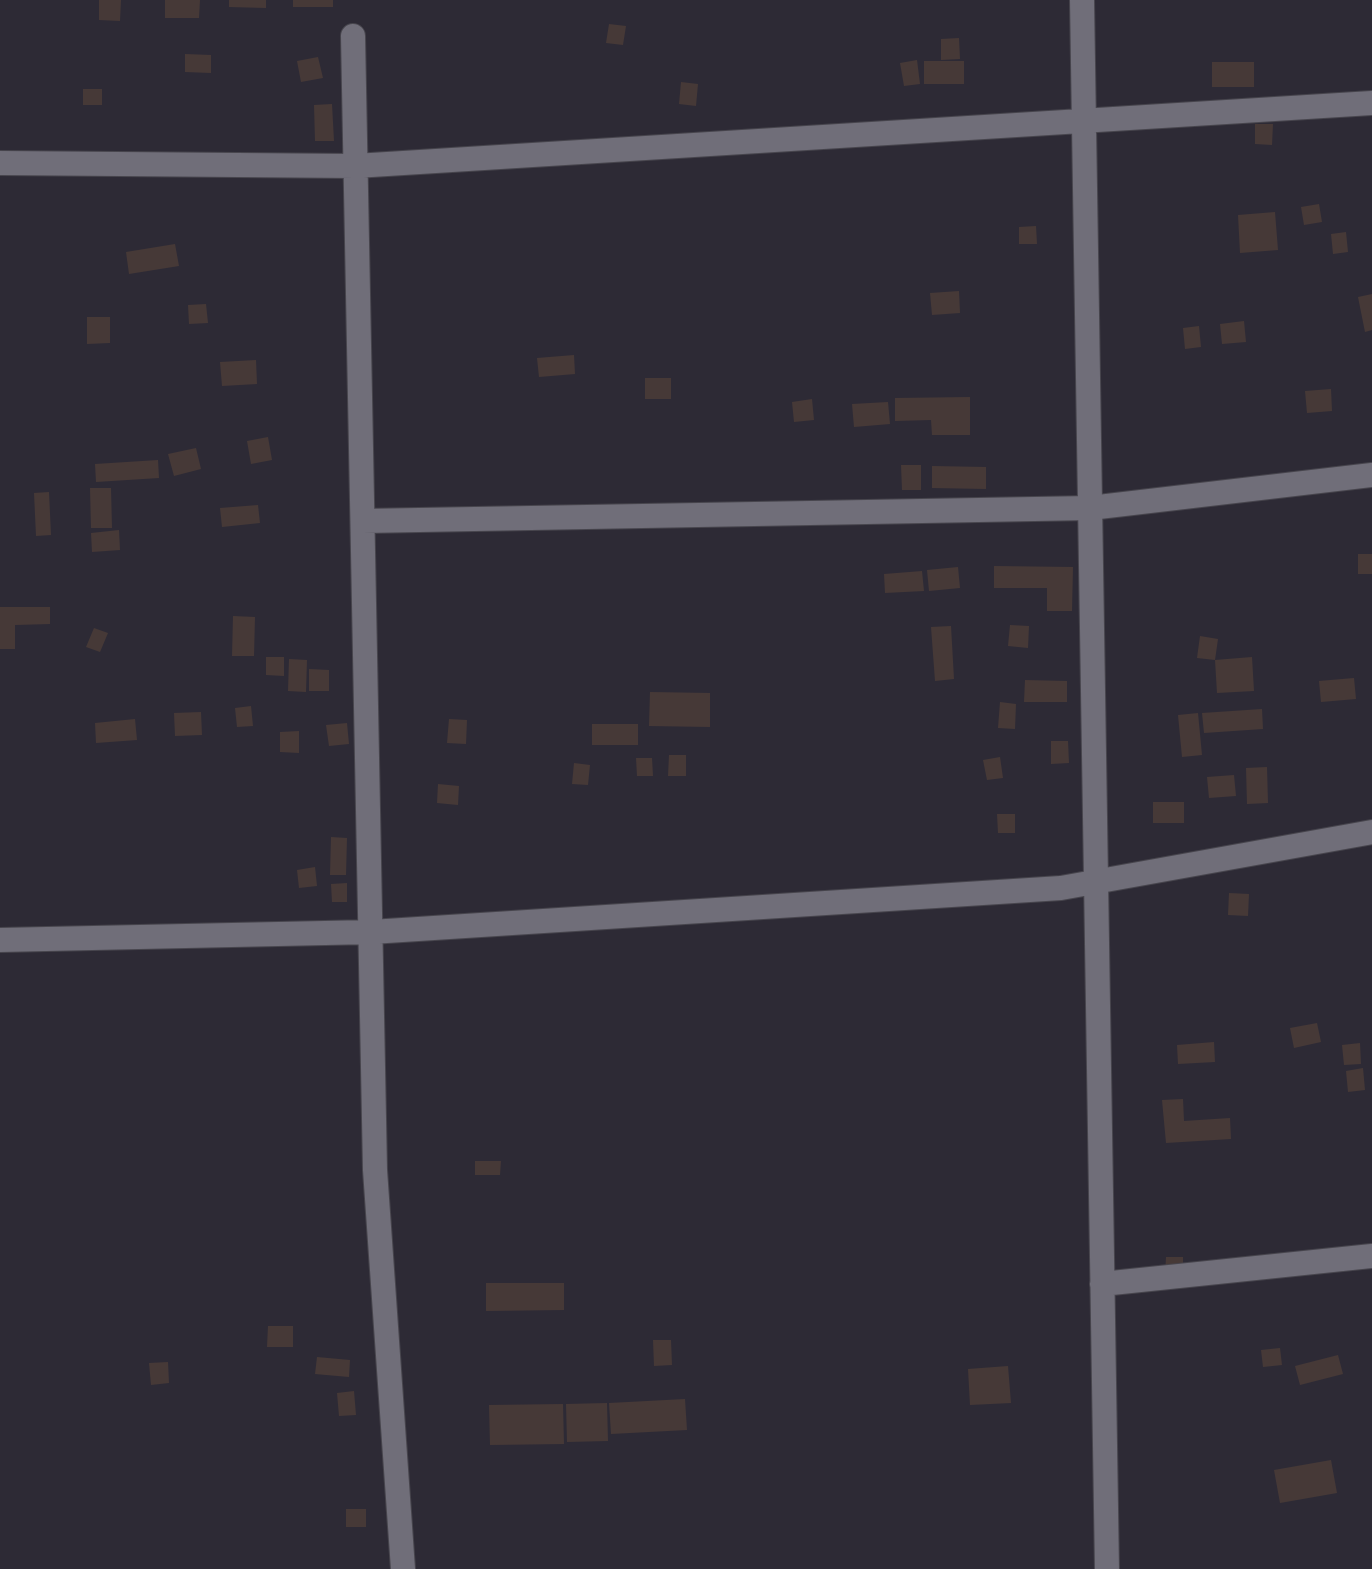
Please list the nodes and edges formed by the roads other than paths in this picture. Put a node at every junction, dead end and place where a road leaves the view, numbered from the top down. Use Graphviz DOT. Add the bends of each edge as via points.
graph roads {
  1 [pos="1082,0"];
  2 [pos="353,36"];
  3 [pos="1372,103"];
  4 [pos="1084,121"];
  5 [pos="0,163"];
  6 [pos="355,166"];
  7 [pos="1372,475"];
  8 [pos="1090,508"];
  9 [pos="363,521"];
  10 [pos="1372,832"];
  11 [pos="1096,881"];
  12 [pos="370,932"];
  13 [pos="0,940"];
  14 [pos="1372,1256"];
  15 [pos="1102,1284"];
  16 [pos="403,1569"];
  17 [pos="1107,1569"];
  1 -- 4 [label="street"];
  2 -- 6 [label="street"];
  3 -- 4 [label="street"];
  4 -- 6 [label="street"];
  4 -- 8 [label="street"];
  5 -- 6 [label="street"];
  6 -- 9 [label="street"];
  7 -- 8 [label="street"];
  8 -- 9 [label="street"];
  8 -- 11 [label="street"];
  9 -- 12 [label="street"];
  10 -- 11 [label="street"];
  11 -- 12 [label="street" via="1061,888"];
  11 -- 15 [label="street"];
  12 -- 13 [label="street"];
  12 -- 16 [label="street" via="375,1171"];
  14 -- 15 [label="street"];
  15 -- 17 [label="street"];
}
